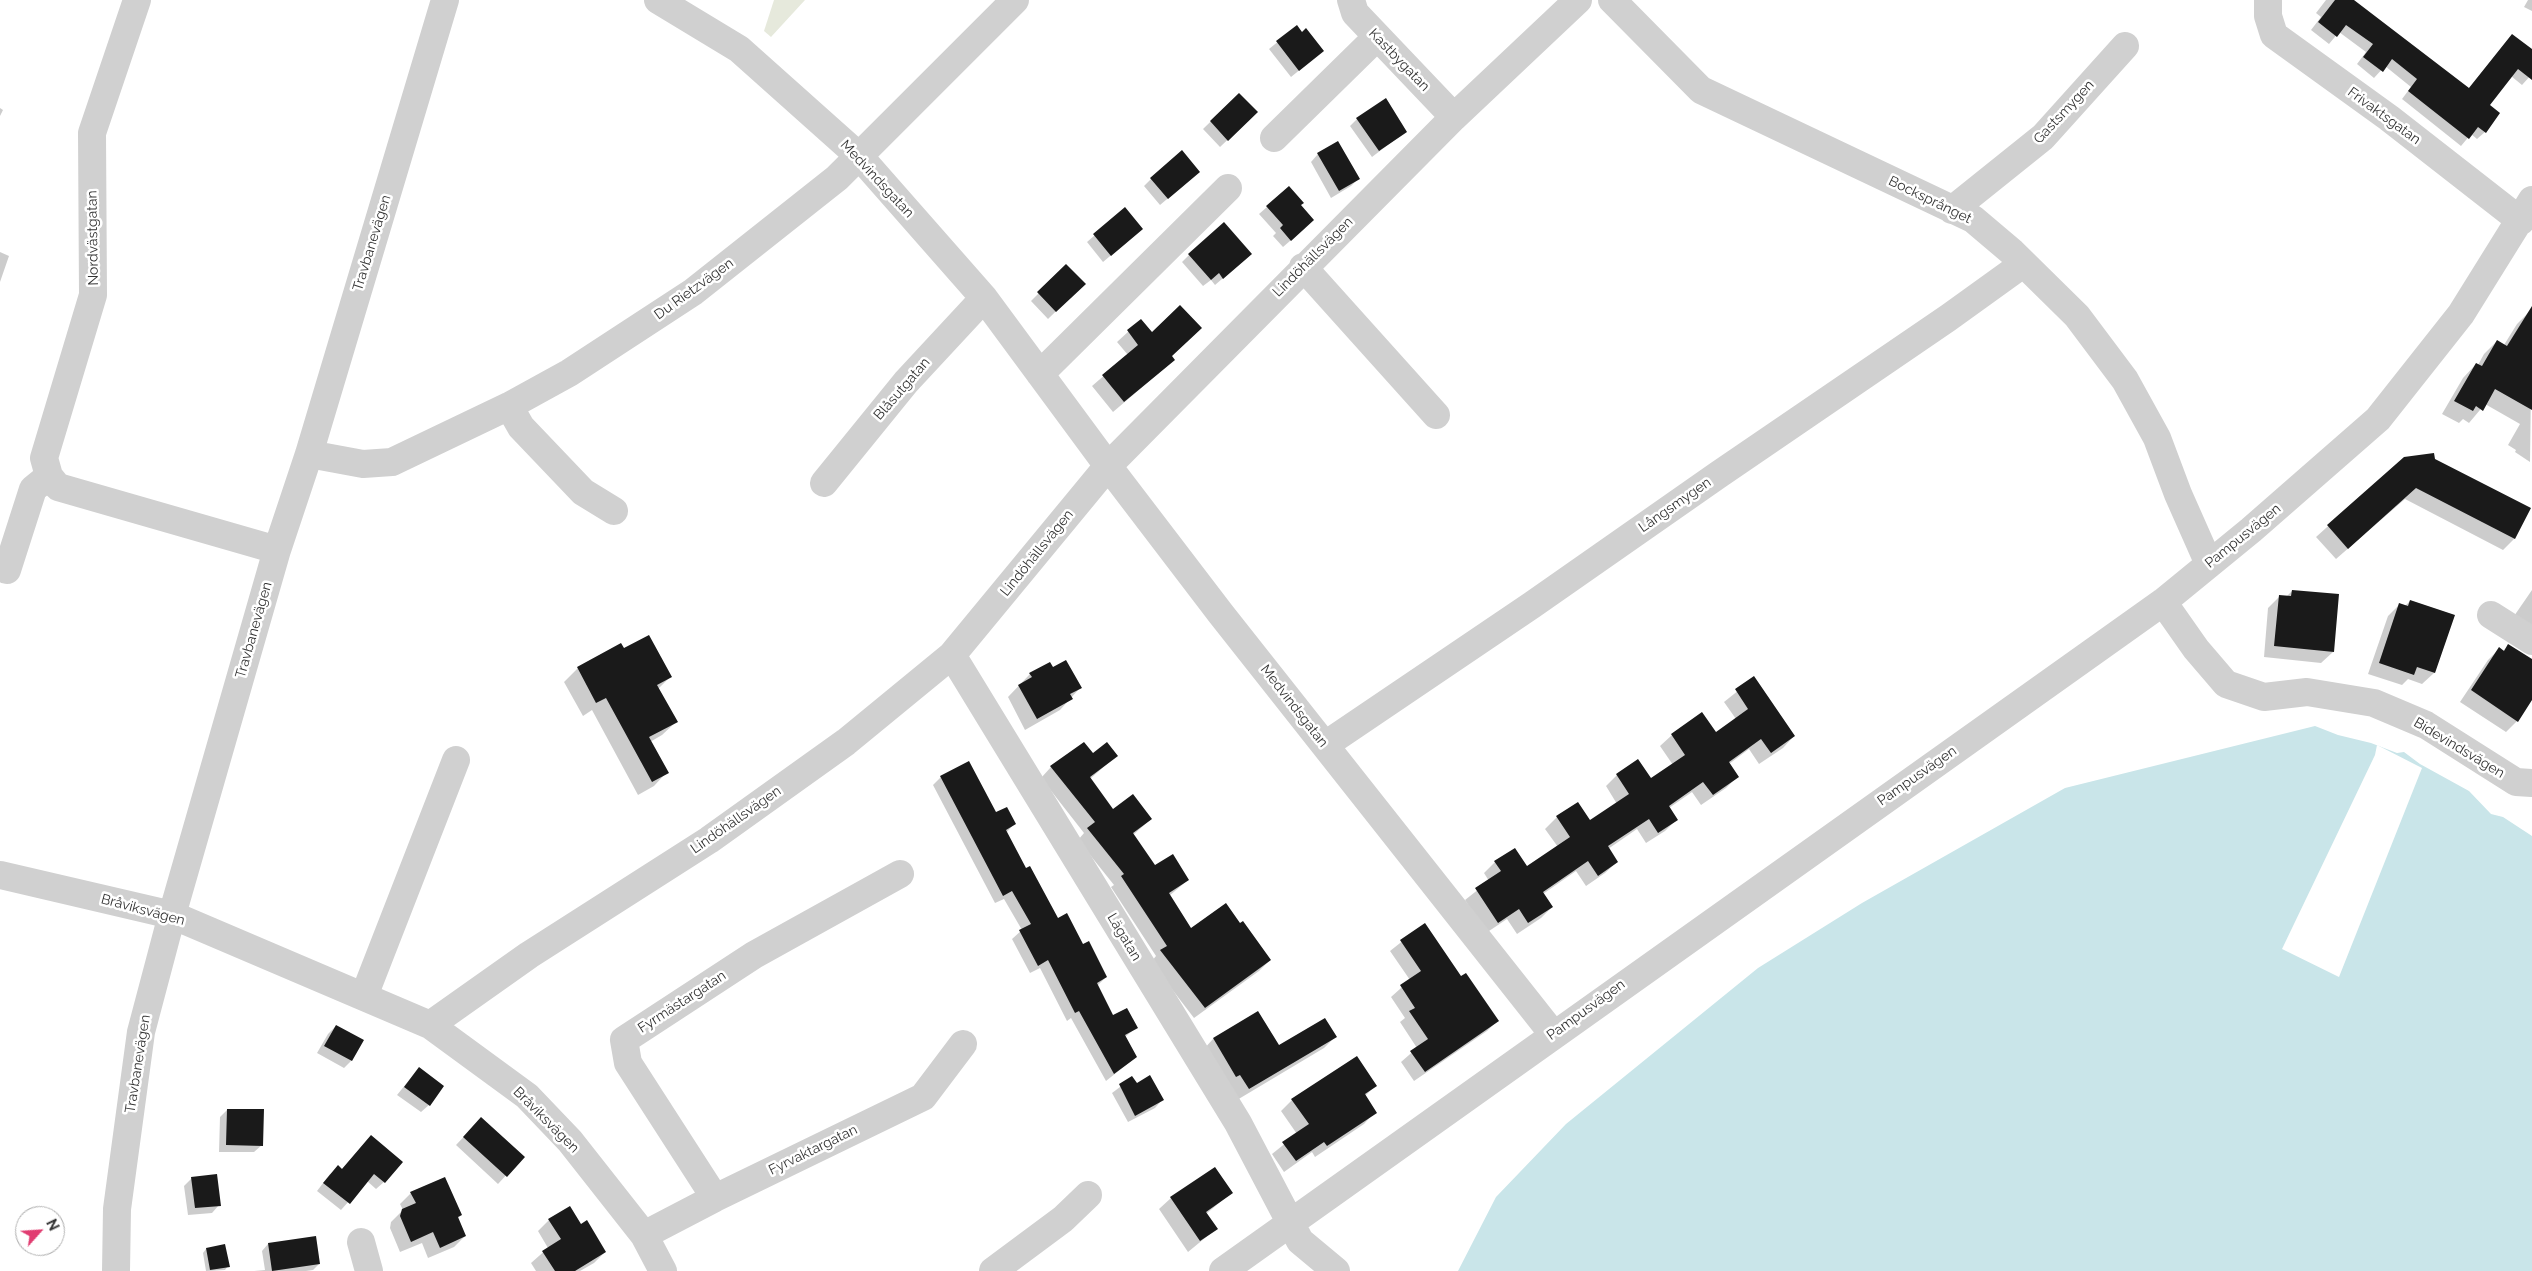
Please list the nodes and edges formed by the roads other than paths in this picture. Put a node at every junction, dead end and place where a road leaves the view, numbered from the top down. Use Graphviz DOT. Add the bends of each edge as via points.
graph roads {
  1 [pos="137,0"];
  2 [pos="445,0"];
  3 [pos="658,0"];
  4 [pos="1016,0"];
  5 [pos="1351,0"];
  6 [pos="1578,0"];
  7 [pos="1612,0"];
  8 [pos="2268,0"];
  9 [pos="1377,37"];
  10 [pos="2125,46"];
  11 [pos="1454,117"];
  12 [pos="1274,138"];
  13 [pos="860,157"];
  14 [pos="1228,188"];
  15 [pos="1952,210"];
  16 [pos="2526,210"];
  17 [pos="2023,264"];
  18 [pos="1303,267"];
  19 [pos="984,298"];
  20 [pos="1040,374"];
  21 [pos="509,406"];
  22 [pos="1436,415"];
  23 [pos="309,454"];
  24 [pos="1108,466"];
  25 [pos="48,476"];
  26 [pos="824,483"];
  27 [pos="614,511"];
  28 [pos="277,550"];
  29 [pos="2209,564"];
  30 [pos="7,570"];
  31 [pos="2163,602"];
  32 [pos="2492,615"];
  33 [pos="2532,641"];
  34 [pos="952,655"];
  35 [pos="1325,745"];
  36 [pos="456,760"];
  37 [pos="2532,783"];
  38 [pos="900,874"];
  39 [pos="0,875"];
  40 [pos="172,916"];
  41 [pos="364,996"];
  42 [pos="430,1025"];
  43 [pos="1553,1034"];
  44 [pos="963,1044"];
  45 [pos="1088,1195"];
  46 [pos="715,1198"];
  47 [pos="1290,1222"];
  48 [pos="644,1235"];
  49 [pos="361,1242"];
  50 [pos="116,1271"];
  51 [pos="368,1271"];
  52 [pos="662,1271"];
  53 [pos="992,1271"];
  54 [pos="1223,1271"];
  55 [pos="1336,1271"];
  1 -- 25 [label="street, Nordvästgatan" via="92,132 94,295 44,458"];
  2 -- 23 [label="street, Travbanevägen"];
  3 -- 13 [label="street, Medvindsgatan" via="739,49"];
  4 -- 13 [label="street, Du Rietzvägen"];
  5 -- 9 [label="street, Kastbygatan" via="1355,13"];
  6 -- 11 [label="street, Lindöhällsvägen"];
  7 -- 15 [label="street, Bocksprånget" via="1701,90"];
  8 -- 16 [label="street, Frivaktsgatan" via="2268,16 2274,35 2389,118"];
  9 -- 11 [label="street, Kastbygatan"];
  9 -- 12 [label="street"];
  10 -- 15 [label="street, Gastsmygen" via="2043,137"];
  11 -- 18 [label="street, Lindöhällsvägen"];
  13 -- 19 [label="street, Medvindsgatan"];
  13 -- 21 [label="street, Du Rietzvägen" via="693,292 569,373"];
  14 -- 20 [label="street"];
  15 -- 17 [label="street, Bocksprånget" via="1973,219"];
  16 -- 29 [label="street, Pampusvägen" via="2461,314 2378,419 2290,498"];
  17 -- 29 [label="street, Bocksprånget" via="2078,316 2125,380 2157,438"];
  17 -- 35 [label="street, Långsmygen"];
  18 -- 22 [label="street"];
  18 -- 24 [label="street, Lindöhällsvägen"];
  19 -- 20 [label="street, Medvindsgatan"];
  19 -- 26 [label="street, Blåsutgatan" via="906,382"];
  20 -- 24 [label="street, Medvindsgatan"];
  21 -- 23 [label="street, Du Rietzvägen" via="392,462 363,464"];
  21 -- 27 [label="street" via="521,428 583,492"];
  23 -- 28 [label="street, Travbanevägen"];
  24 -- 34 [label="street, Lindöhällsvägen"];
  24 -- 35 [label="street, Medvindsgatan"];
  25 -- 28 [label="street" via="58,487"];
  25 -- 30 [label="street" via="33,489"];
  28 -- 40 [label="street, Travbanevägen"];
  29 -- 31 [label="street, Pampusvägen"];
  31 -- 37 [label="street, Bidevindsvägen" via="2226,684 2264,697 2308,692 2374,703 2426,725 2516,782"];
  31 -- 43 [label="street, Pampusvägen"];
  32 -- 33 [label="street"];
  34 -- 42 [label="street, Lindöhällsvägen" via="846,742 709,840 530,955"];
  34 -- 47 [label="street, Lägatan" via="1238,1123"];
  35 -- 43 [label="street, Medvindsgatan"];
  36 -- 41 [label="street"];
  38 -- 46 [label="street, Fyrmästargatan" via="754,955 624,1040 628,1063"];
  39 -- 40 [label="street, Bråviksvägen"];
  40 -- 41 [label="street, Bråviksvägen"];
  40 -- 50 [label="street, Travbanevägen" via="141,1032 116,1209"];
  41 -- 42 [label="street, Bråviksvägen"];
  42 -- 48 [label="street, Bråviksvägen" via="527,1096 570,1141"];
  43 -- 47 [label="street, Pampusvägen"];
  44 -- 46 [label="street, Fyrvaktargatan" via="923,1097"];
  45 -- 53 [label="street" via="1063,1219"];
  46 -- 48 [label="street, Fyrvaktargatan"];
  47 -- 54 [label="street, Pampusvägen"];
  47 -- 55 [label="street, Lägatan" via="1300,1240"];
  48 -- 52 [label="street, Bråviksvägen"];
  49 -- 51 [label="street"];
}
